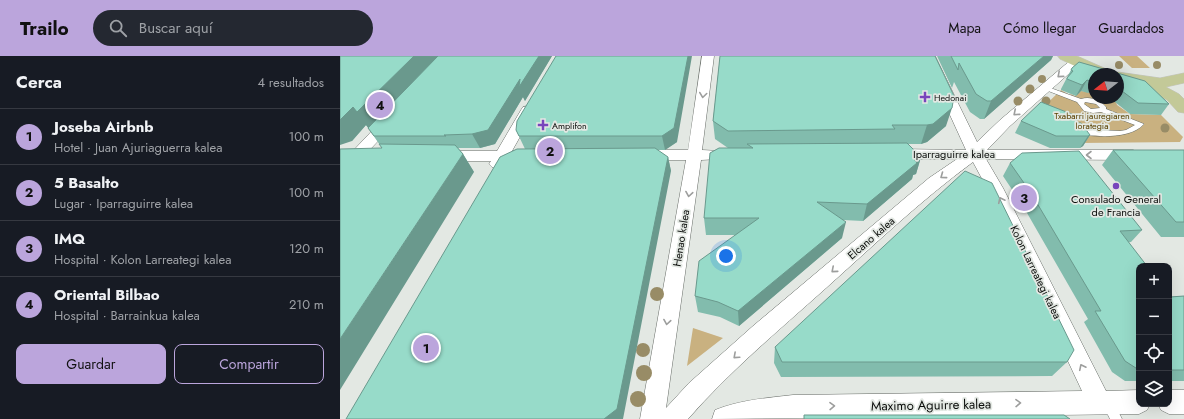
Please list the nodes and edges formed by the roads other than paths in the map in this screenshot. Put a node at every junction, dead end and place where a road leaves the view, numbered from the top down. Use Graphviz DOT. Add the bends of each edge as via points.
graph roads {
  1 [pos="708,56"];
  2 [pos="929,56"];
  3 [pos="1070,59"];
  4 [pos="1092,68"];
  5 [pos="1124,77"];
  6 [pos="1045,88"];
  7 [pos="1178,91"];
  8 [pos="536,97"];
  9 [pos="1080,101"];
  10 [pos="1102,110"];
  11 [pos="398,112"];
  12 [pos="1075,131"];
  13 [pos="883,154"];
  14 [pos="975,154"];
  15 [pos="340,155"];
  16 [pos="747,155"];
  17 [pos="1146,155"];
  18 [pos="357,156"];
  19 [pos="376,156"];
  20 [pos="428,156"];
  21 [pos="543,156"];
  22 [pos="627,156"];
  23 [pos="694,156"];
  24 [pos="502,157"];
  25 [pos="490,177"];
  26 [pos="1172,402"];
  27 [pos="1184,402"];
  28 [pos="1136,403"];
  29 [pos="1108,408"];
  30 [pos="652,419"];
  31 [pos="672,419"];
  32 [pos="724,419"];
  1 -- 23 [label="street, Henao kalea, one-way"];
  2 -- 14 [label="street, Kolon Larreategi kalea"];
  3 -- 4 [label="main road"];
  3 -- 6 [label="street, Elcano kalea, one-way"];
  5 -- 7 [label="main road"];
  6 -- 9 [label="lane"];
  6 -- 14 [label="street, Elcano kalea, one-way"];
  8 -- 24 [label="street"];
  9 -- 10 [label="lane" via="1093,100 1101,105"];
  9 -- 10 [label="lane" via="1080,105 1087,110"];
  10 -- 12 [label="lane" via="1140,124 1135,129 1123,133"];
  11 -- 18 [label="street"];
  13 -- 14 [label="street, Iparraguirre kalea"];
  17 -- 14 [label="street, Iparraguirre kalea, one-way"];
  29 -- 14 [label="street, Kolon Larreategi kalea, one-way"];
  14 -- 31 [label="street, Elcano kalea, one-way" via="934,182 761,333 697,391"];
  15 -- 18 [label="street"];
  16 -- 23 [label="street"];
  18 -- 19 [label="street"];
  20 -- 24 [label="street"];
  21 -- 24 [label="street"];
  22 -- 23 [label="street"];
  23 -- 30 [label="street, Henao kalea, one-way"];
  24 -- 25 [label="street"];
  26 -- 27 [label="street"];
  28 -- 29 [label="street, Maximo Aguirre kalea"];
  32 -- 29 [label="street, Maximo Aguirre kalea, one-way" via="764,410 793,407"];
}
